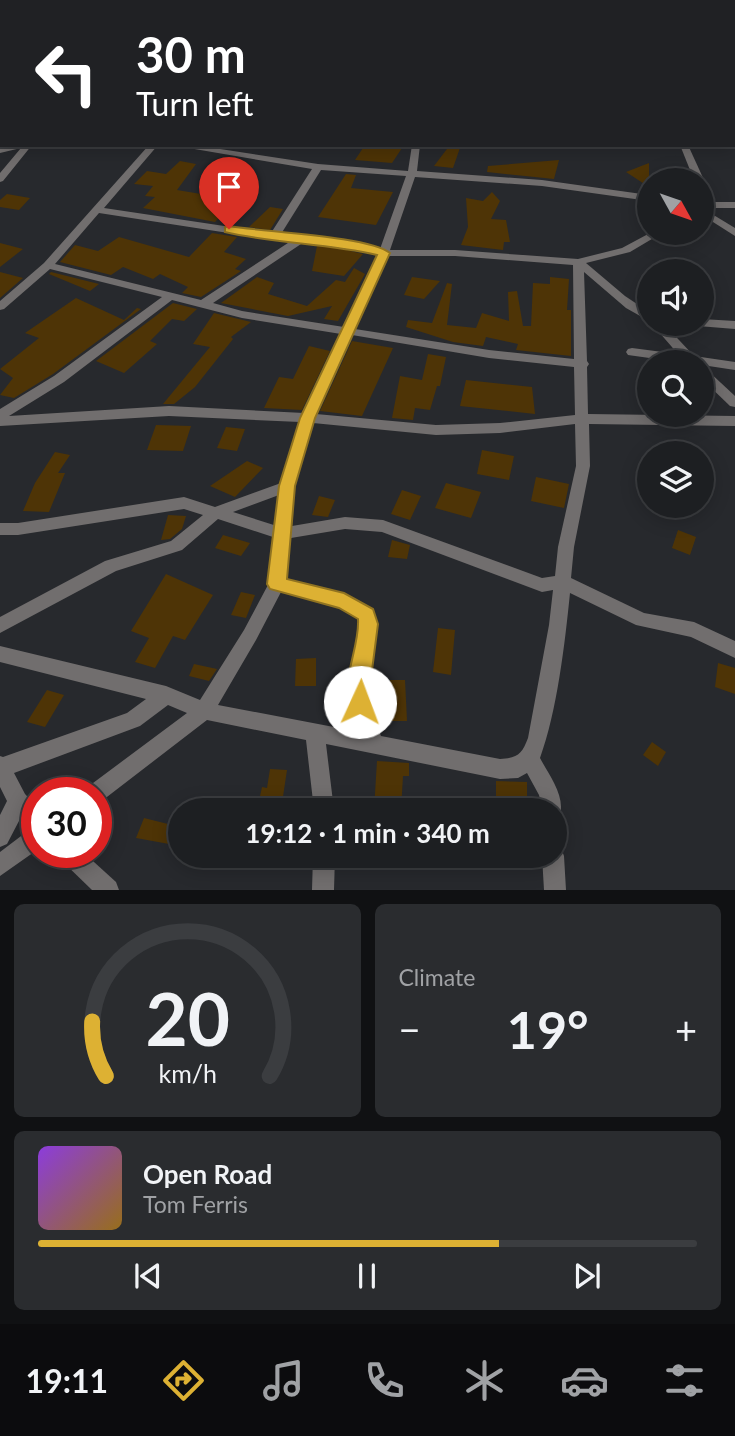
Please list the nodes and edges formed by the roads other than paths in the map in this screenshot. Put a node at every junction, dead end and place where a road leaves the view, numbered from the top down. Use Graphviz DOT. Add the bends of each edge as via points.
graph roads {
  1 [pos="178,0"];
  2 [pos="184,0"];
  3 [pos="25,147"];
  4 [pos="152,147"];
  5 [pos="188,147"];
  6 [pos="416,147"];
  7 [pos="685,147"];
  8 [pos="318,167"];
  9 [pos="694,168"];
  10 [pos="413,172"];
  11 [pos="0,179"];
  12 [pos="637,196"];
  13 [pos="714,205"];
  14 [pos="735,205"];
  15 [pos="98,210"];
  16 [pos="714,220"];
  17 [pos="735,233"];
  18 [pos="274,237"];
  19 [pos="303,238"];
  20 [pos="637,244"];
  21 [pos="384,253"];
  22 [pos="578,262"];
  23 [pos="48,265"];
  24 [pos="169,297"];
  25 [pos="202,305"];
  26 [pos="0,307"];
  27 [pos="637,310"];
  28 [pos="714,324"];
  29 [pos="735,325"];
  30 [pos="347,329"];
  31 [pos="669,336"];
  32 [pos="682,350"];
  33 [pos="632,352"];
  34 [pos="637,353"];
  35 [pos="714,363"];
  36 [pos="583,364"];
  37 [pos="735,366"];
  38 [pos="714,383"];
  39 [pos="735,403"];
  40 [pos="0,415"];
  41 [pos="308,418"];
  42 [pos="583,419"];
  43 [pos="0,421"];
  44 [pos="735,421"];
  45 [pos="287,486"];
  46 [pos="217,512"];
  47 [pos="0,528"];
  48 [pos="284,534"];
  49 [pos="563,582"];
  50 [pos="277,584"];
  51 [pos="0,626"];
  52 [pos="735,650"];
  53 [pos="0,654"];
  54 [pos="166,695"];
  55 [pos="204,711"];
  56 [pos="316,734"];
  57 [pos="375,746"];
  58 [pos="530,759"];
  59 [pos="2,767"];
  60 [pos="112,781"];
  61 [pos="323,798"];
  62 [pos="549,798"];
  63 [pos="18,801"];
  64 [pos="21,804"];
  65 [pos="0,837"];
  66 [pos="21,849"];
  67 [pos="0,865"];
  68 [pos="84,868"];
  69 [pos="324,868"];
  70 [pos="554,868"];
  71 [pos="108,890"];
  72 [pos="323,890"];
  73 [pos="555,890"];
  1 -- 2 [label="street"];
  3 -- 11 [label="street"];
  4 -- 15 [label="street"];
  5 -- 8 [label="street"];
  6 -- 10 [label="street"];
  7 -- 9 [label="street"];
  8 -- 10 [label="street"];
  8 -- 18 [label="street"];
  10 -- 12 [label="street"];
  10 -- 21 [label="street"];
  13 -- 14 [label="street"];
  15 -- 18 [label="street"];
  15 -- 23 [label="street"];
  16 -- 17 [label="street"];
  18 -- 19 [label="street"];
  19 -- 21 [label="street"];
  19 -- 25 [label="street"];
  20 -- 22 [label="street"];
  21 -- 22 [label="street"];
  21 -- 30 [label="street"];
  22 -- 27 [label="street"];
  22 -- 36 [label="street"];
  23 -- 24 [label="street"];
  23 -- 26 [label="street"];
  24 -- 25 [label="street"];
  24 -- 40 [label="street" via="59,379"];
  25 -- 30 [label="street"];
  28 -- 29 [label="street"];
  30 -- 36 [label="street" via="489,354"];
  30 -- 41 [label="street"];
  31 -- 32 [label="street"];
  33 -- 34 [label="street"];
  35 -- 37 [label="street"];
  36 -- 42 [label="street"];
  38 -- 39 [label="street"];
  41 -- 42 [label="street" via="436,430"];
  41 -- 43 [label="street" via="169,411"];
  41 -- 45 [label="street"];
  42 -- 44 [label="street"];
  42 -- 49 [label="street" via="583,466"];
  45 -- 46 [label="street"];
  45 -- 48 [label="street"];
  46 -- 47 [label="street" via="184,503"];
  46 -- 48 [label="street"];
  46 -- 51 [label="street" via="176,546 111,566"];
  48 -- 49 [label="street" via="315,524 358,521 407,533 472,562 542,585"];
  48 -- 50 [label="street"];
  49 -- 52 [label="street" via="642,620 694,630"];
  49 -- 58 [label="street" via="538,738"];
  50 -- 55 [label="street"];
  50 -- 57 [label="street" via="344,601 366,614 359,693"];
  53 -- 54 [label="street"];
  54 -- 55 [label="street"];
  54 -- 59 [label="street" via="133,720"];
  55 -- 56 [label="street"];
  55 -- 60 [label="street"];
  56 -- 57 [label="street"];
  56 -- 61 [label="street"];
  57 -- 58 [label="street" via="500,769 518,768"];
  58 -- 62 [label="street"];
  59 -- 63 [label="street"];
  63 -- 64 [label="street"];
  63 -- 65 [label="street"];
  66 -- 67 [label="street"];
  68 -- 71 [label="street"];
  69 -- 72 [label="street"];
  70 -- 73 [label="street"];
}
